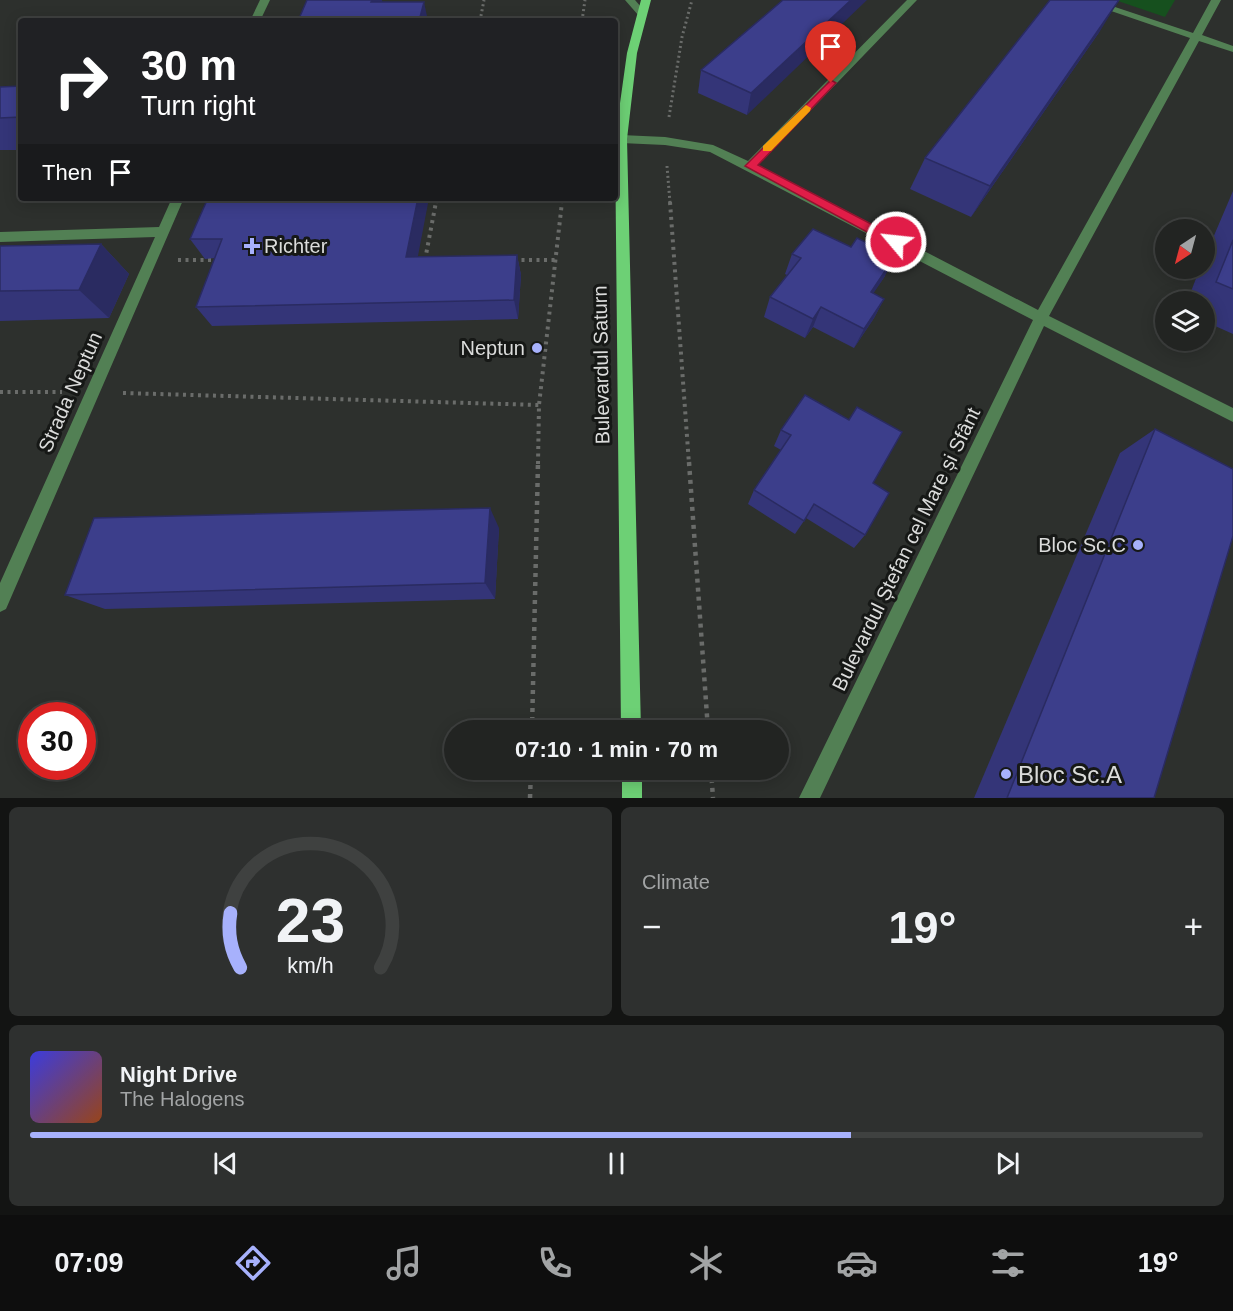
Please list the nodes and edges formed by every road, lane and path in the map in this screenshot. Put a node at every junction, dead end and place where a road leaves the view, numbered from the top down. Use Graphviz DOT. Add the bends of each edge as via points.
graph roads {
  1 [pos="265,0"];
  2 [pos="484,0"];
  3 [pos="585,0"];
  4 [pos="630,0"];
  5 [pos="646,0"];
  6 [pos="692,0"];
  7 [pos="912,0"];
  8 [pos="1084,0"];
  9 [pos="1216,0"];
  10 [pos="642,14"];
  11 [pos="256,18"];
  12 [pos="481,18"];
  13 [pos="582,18"];
  14 [pos="1196,37"];
  15 [pos="1233,49"];
  16 [pos="621,139"];
  17 [pos="665,141"];
  18 [pos="750,166"];
  19 [pos="177,201"];
  20 [pos="436,201"];
  21 [pos="562,201"];
  22 [pos="163,232"];
  23 [pos="0,237"];
  24 [pos="187,260"];
  25 [pos="223,260"];
  26 [pos="556,260"];
  27 [pos="436,261"];
  28 [pos="506,261"];
  29 [pos="1041,318"];
  30 [pos="0,392"];
  31 [pos="92,392"];
  32 [pos="539,405"];
  33 [pos="1233,415"];
  34 [pos="0,603"];
  35 [pos="532,720"];
  36 [pos="631,720"];
  37 [pos="707,720"];
  38 [pos="531,780"];
  39 [pos="632,780"];
  40 [pos="712,780"];
  41 [pos="530,798"];
  42 [pos="632,798"];
  43 [pos="713,798"];
  44 [pos="809,798"];
  1 -- 11 [label="street"];
  2 -- 12 [label="path"];
  3 -- 13 [label="path"];
  4 -- 10 [label="street"];
  5 -- 10 [label="main road, Bulevardul Saturn"];
  6 -- 17 [label="path"];
  7 -- 18 [label="street"];
  8 -- 14 [label="street"];
  9 -- 14 [label="street, Bulevardul Ștefan cel Mare și Sfânt"];
  10 -- 16 [label="main road, Bulevardul Saturn" via="632,54"];
  14 -- 15 [label="street"];
  14 -- 29 [label="street, Bulevardul Ștefan cel Mare și Sfânt"];
  16 -- 17 [label="street"];
  16 -- 36 [label="main road, Bulevardul Saturn"];
  17 -- 18 [label="street" via="713,149"];
  17 -- 37 [label="path"];
  18 -- 29 [label="street"];
  19 -- 22 [label="street, Strada Neptun"];
  20 -- 27 [label="path" via="425,261"];
  21 -- 26 [label="path"];
  22 -- 23 [label="street"];
  22 -- 31 [label="street, Strada Neptun"];
  24 -- 25 [label="path"];
  26 -- 28 [label="path"];
  26 -- 32 [label="path"];
  29 -- 33 [label="street"];
  29 -- 44 [label="street, Bulevardul Ștefan cel Mare și Sfânt"];
  30 -- 31 [label="path"];
  31 -- 32 [label="path"];
  31 -- 34 [label="street, Strada Neptun"];
  32 -- 35 [label="path"];
  38 -- 41 [label="path"];
  39 -- 42 [label="main road"];
  40 -- 43 [label="path"];
}
